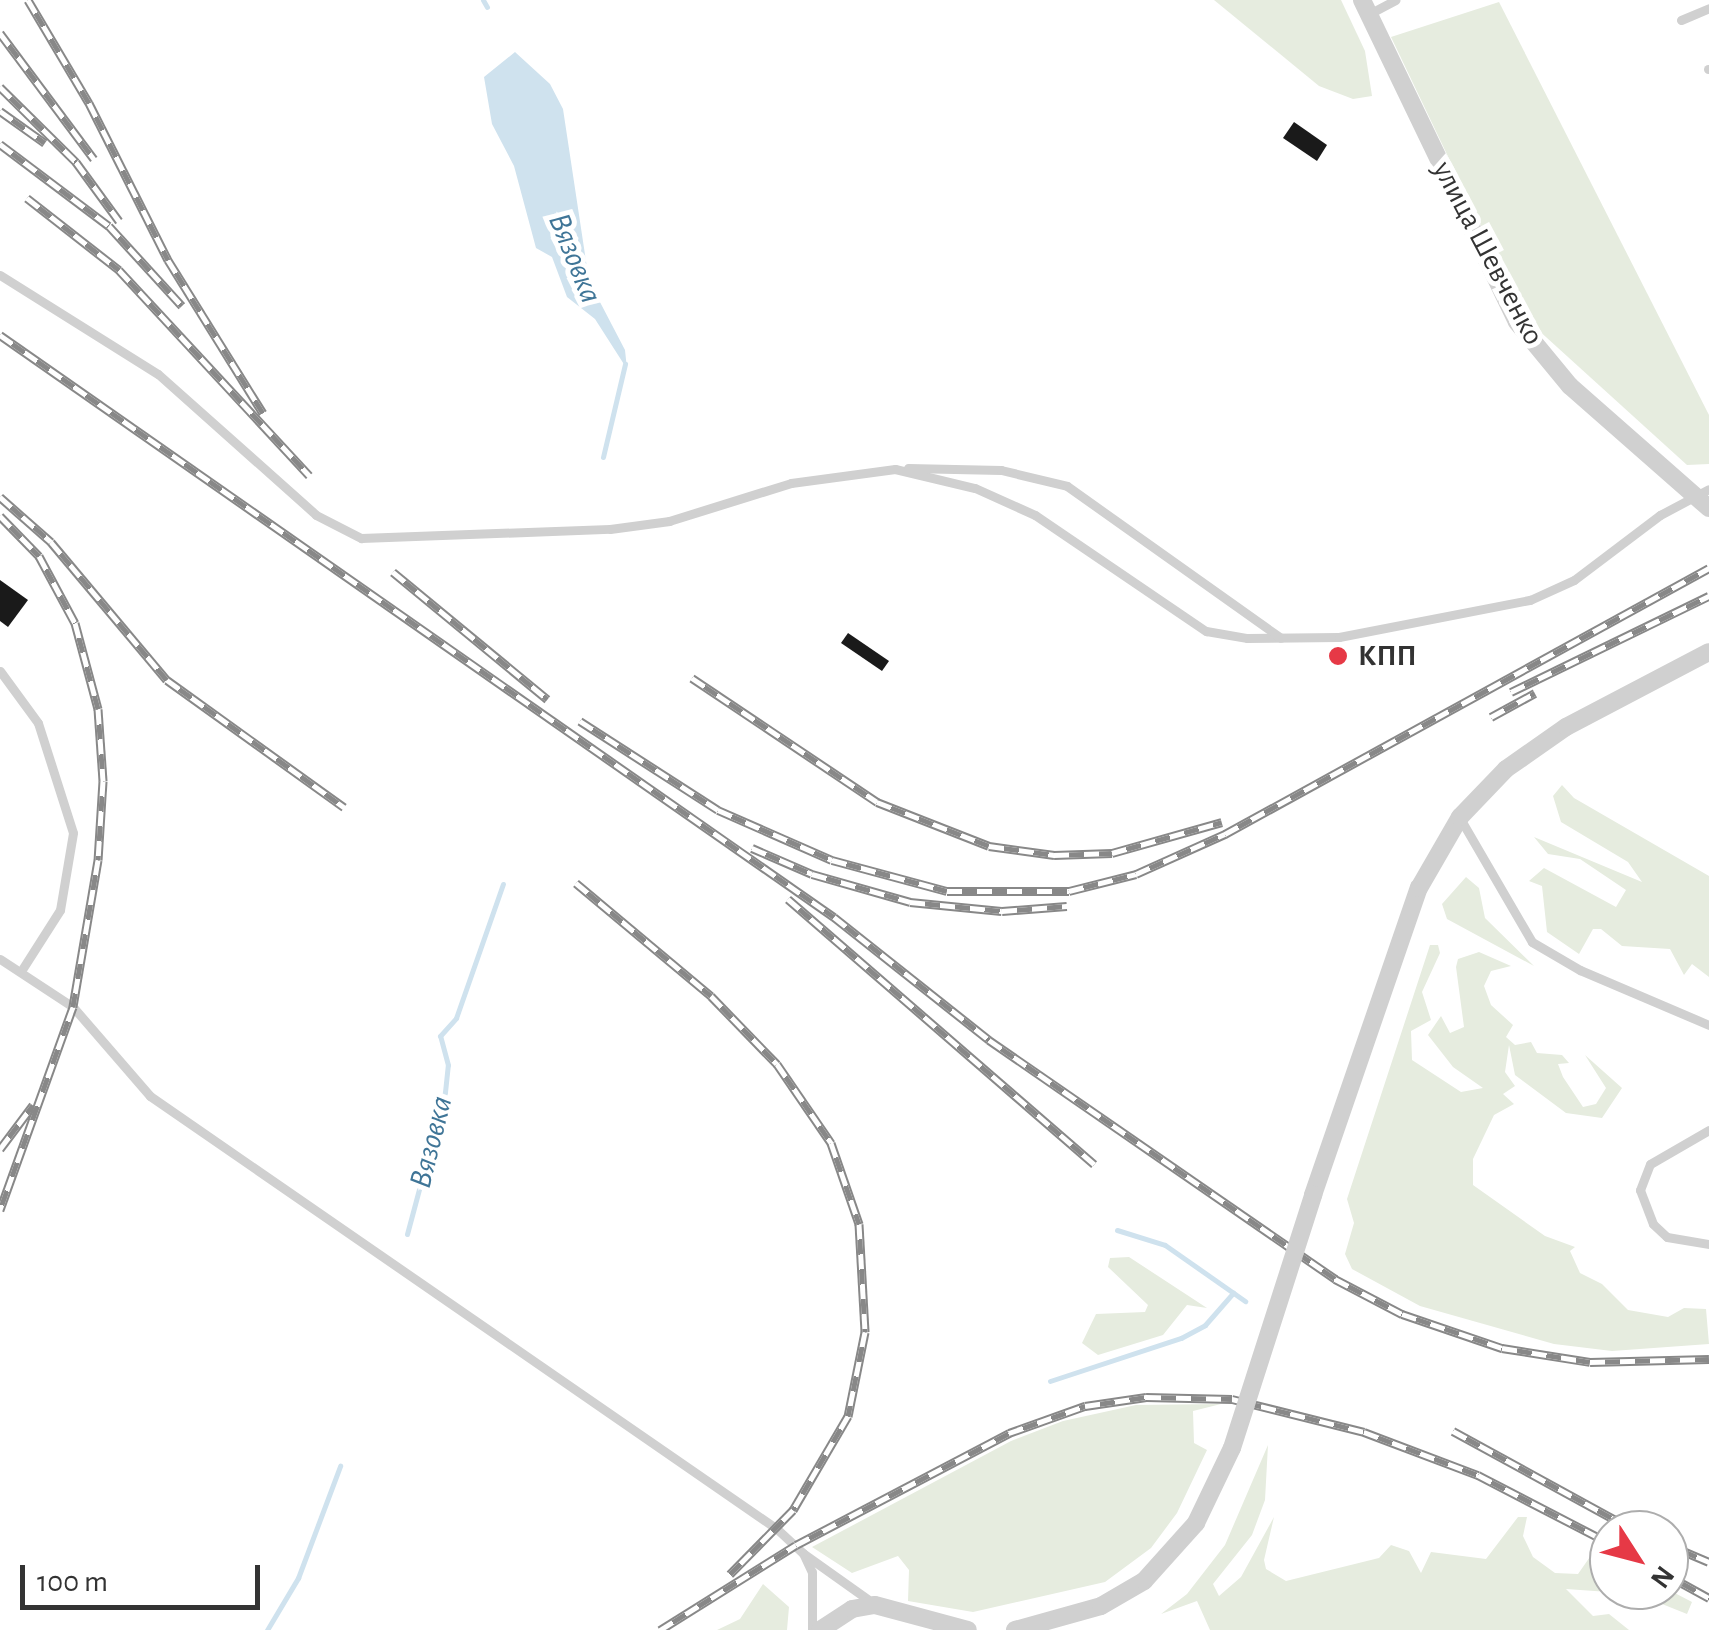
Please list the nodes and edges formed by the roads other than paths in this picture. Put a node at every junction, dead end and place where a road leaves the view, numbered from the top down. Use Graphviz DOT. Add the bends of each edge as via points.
graph roads {
  1 [pos="1395,0"];
  2 [pos="1366,7"];
  3 [pos="1709,8"];
  4 [pos="1680,20"];
  5 [pos="0,275"];
  6 [pos="895,469"];
  7 [pos="1704,498"];
  8 [pos="1282,639"];
  9 [pos="1709,652"];
  10 [pos="0,672"];
  11 [pos="1460,817"];
  12 [pos="0,959"];
  13 [pos="23,968"];
  14 [pos="1709,1025"];
  15 [pos="1709,1130"];
  16 [pos="1709,1244"];
  17 [pos="803,1554"];
  18 [pos="875,1604"];
  19 [pos="812,1630"];
  20 [pos="820,1630"];
  21 [pos="895,1630"];
  22 [pos="968,1630"];
  23 [pos="1015,1630"];
  1 -- 2 [label="lane"];
  2 -- 7 [label="street, улица Шевченко" via="1517,322 1570,386"];
  3 -- 4 [label="lane"];
  5 -- 6 [label="lane" via="158,374 301,503 361,538 610,530 669,521 790,483"];
  6 -- 8 [label="lane" via="975,488 1035,515 1190,624 1222,635"];
  6 -- 8 [label="lane" via="967,466 1036,476 1080,493"];
  7 -- 8 [label="lane" via="1530,600 1358,634"];
  9 -- 11 [label="street" via="1566,727 1506,768"];
  10 -- 13 [label="lane" via="38,724 73,833 73,865 60,910"];
  11 -- 14 [label="lane" via="1532,942"];
  11 -- 23 [label="street, bridge" via="1419,888 1232,1448 1196,1522 1144,1580 1101,1606"];
  12 -- 13 [label="lane"];
  13 -- 17 [label="lane" via="73,1007 150,1096 777,1529"];
  15 -- 16 [label="lane" via="1650,1164 1640,1190 1653,1224 1667,1237"];
  17 -- 18 [label="lane"];
  17 -- 19 [label="lane" via="816,1591"];
  18 -- 20 [label="street" via="852,1609"];
  18 -- 21 [label="street"];
  18 -- 22 [label="street"];
}
